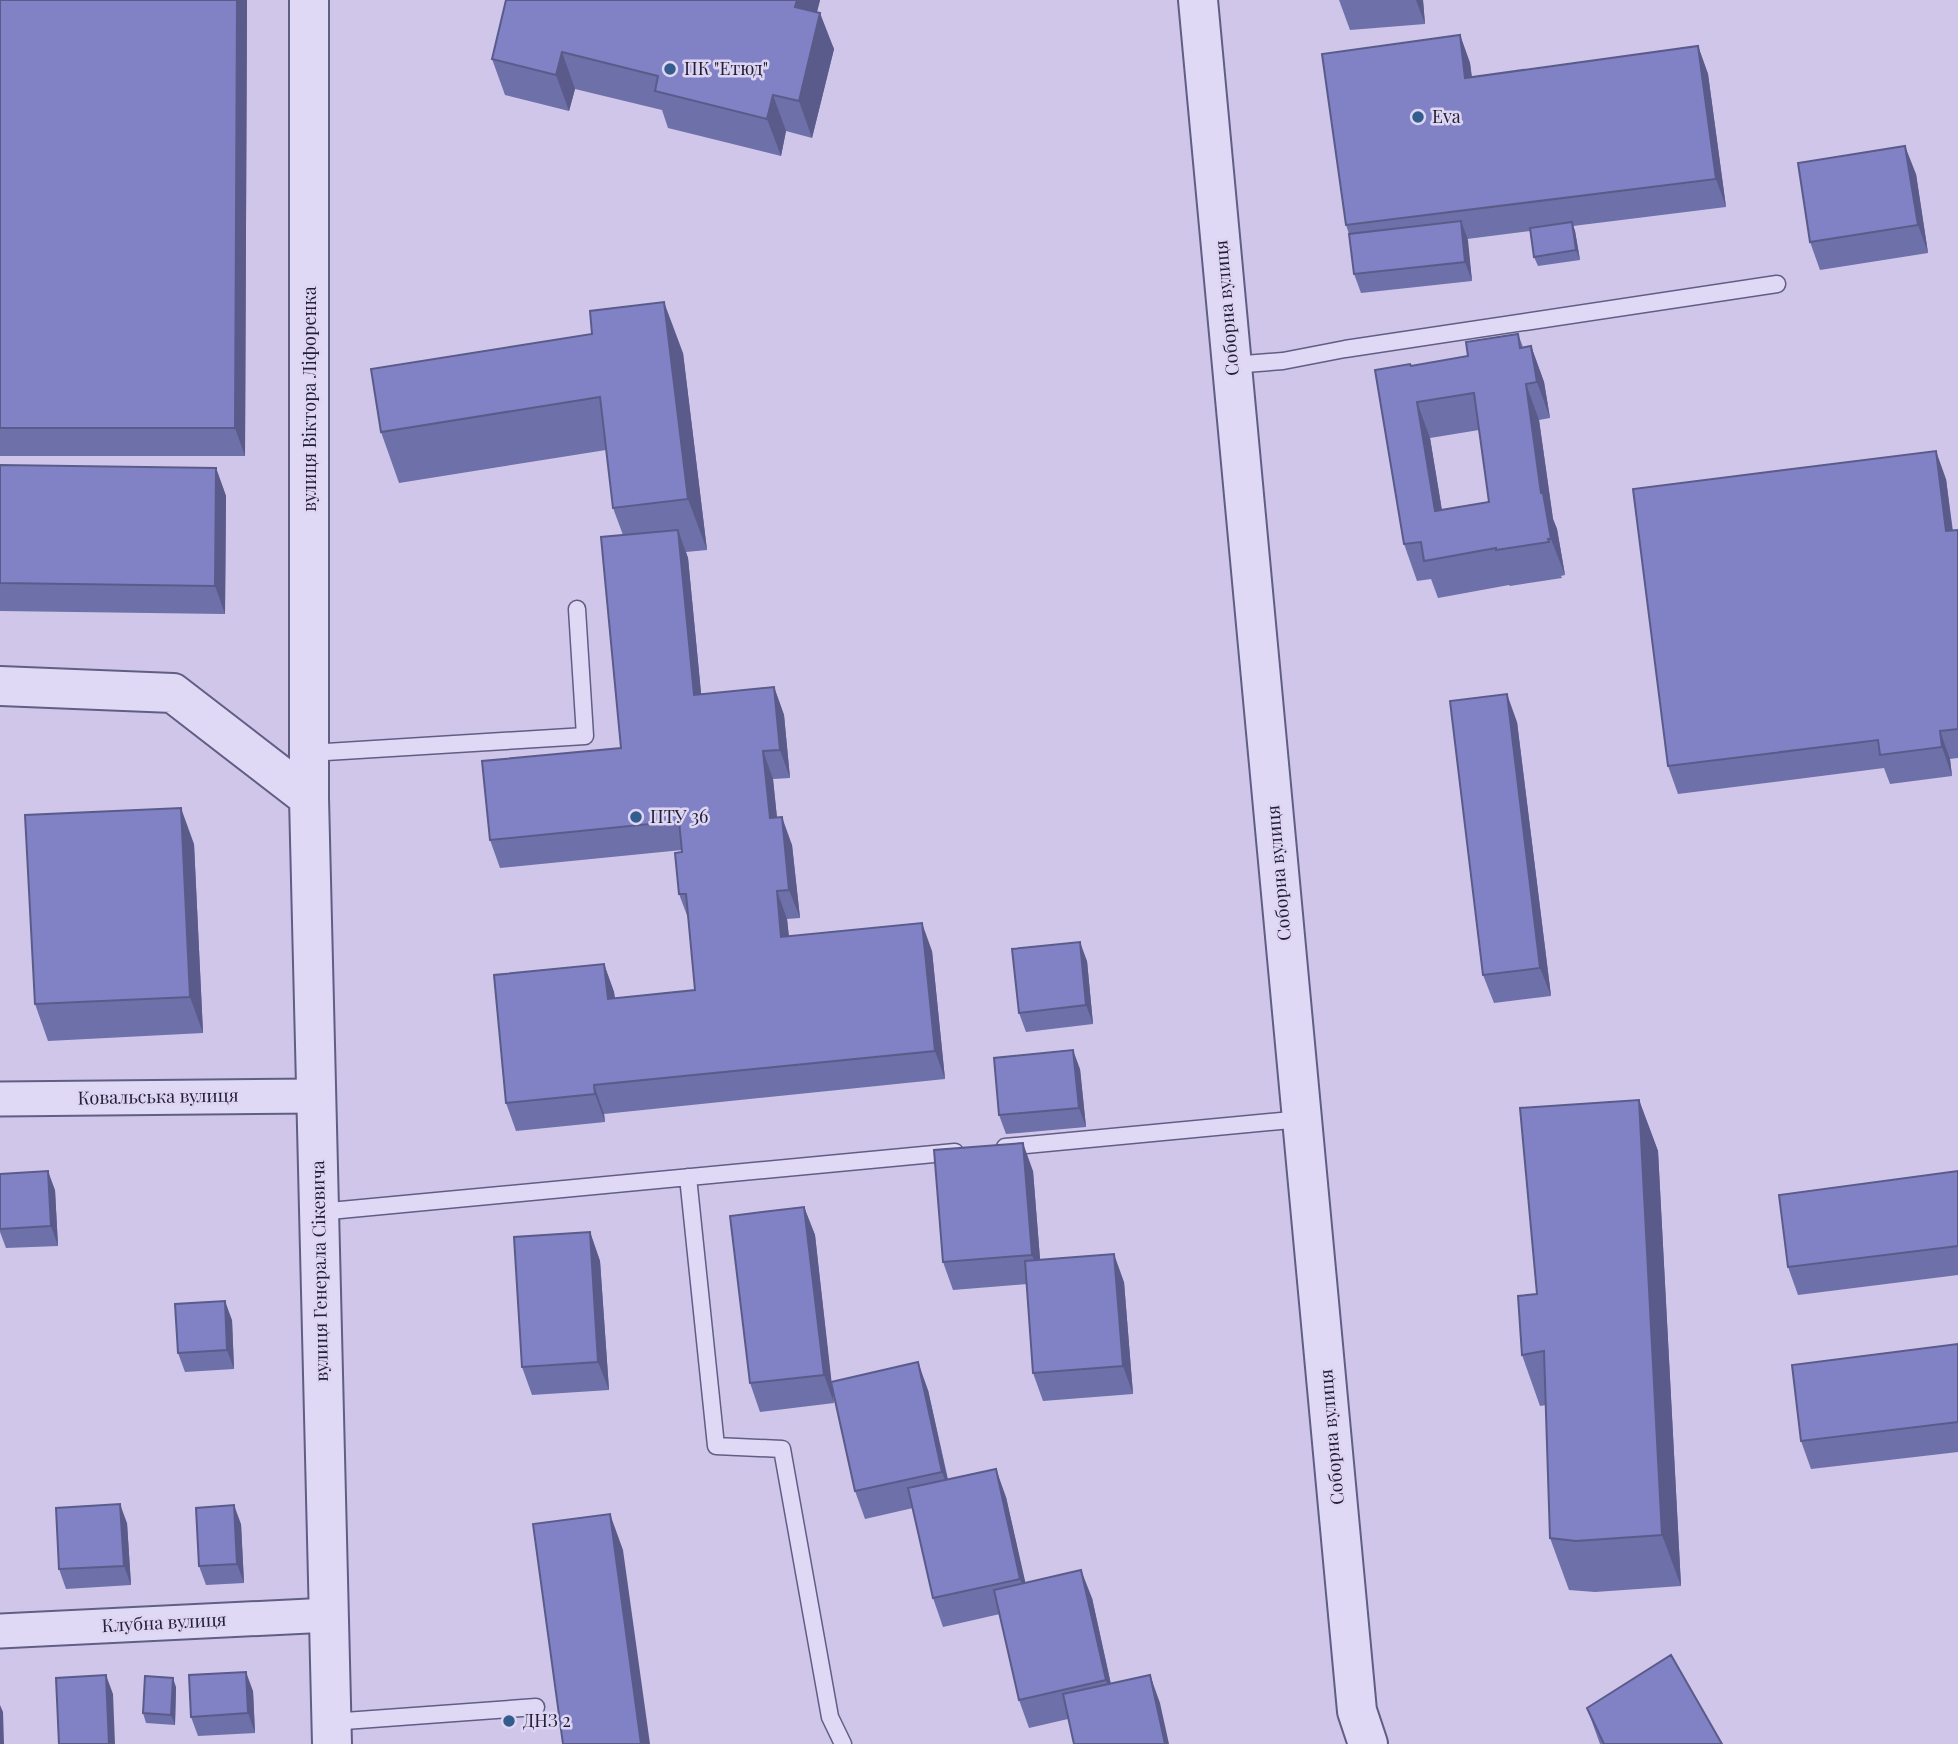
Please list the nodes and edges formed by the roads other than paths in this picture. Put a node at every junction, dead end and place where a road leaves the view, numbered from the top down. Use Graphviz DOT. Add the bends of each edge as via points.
graph roads {
  1 [pos="309,0"];
  2 [pos="1198,0"];
  3 [pos="1777,284"];
  4 [pos="1232,365"];
  5 [pos="577,608"];
  6 [pos="0,686"];
  7 [pos="310,753"];
  8 [pos="309,798"];
  9 [pos="316,1096"];
  10 [pos="0,1099"];
  11 [pos="1303,1119"];
  12 [pos="995,1148"];
  13 [pos="967,1151"];
  14 [pos="688,1177"];
  15 [pos="319,1212"];
  16 [pos="328,1615"];
  17 [pos="0,1631"];
  18 [pos="536,1707"];
  19 [pos="331,1733"];
  20 [pos="843,1744"];
  21 [pos="1368,1744"];
  1 -- 7 [label="street, вулиця Віктора Ліфоренка"];
  2 -- 4 [label="street, Соборна вулиця"];
  3 -- 4 [label="lane" via="1283,361"];
  4 -- 11 [label="street, Соборна вулиця"];
  5 -- 7 [label="lane" via="585,736"];
  6 -- 8 [label="street" via="173,693"];
  7 -- 8 [label="street, вулиця Віктора Ліфоренка"];
  8 -- 9 [label="street, вулиця Генерала Сікевича"];
  9 -- 10 [label="street, Ковальська вулиця"];
  9 -- 15 [label="street, вулиця Генерала Сікевича"];
  11 -- 12 [label="lane"];
  11 -- 21 [label="street, Соборна вулиця" via="1357,1711"];
  13 -- 14 [label="lane"];
  14 -- 15 [label="lane"];
  14 -- 20 [label="lane" via="716,1446 782,1449 830,1717"];
  15 -- 16 [label="street, вулиця Генерала Сікевича"];
  16 -- 17 [label="street, Клубна вулиця"];
  16 -- 19 [label="street, вулиця Генерала Сікевича"];
  18 -- 19 [label="lane"];
}
